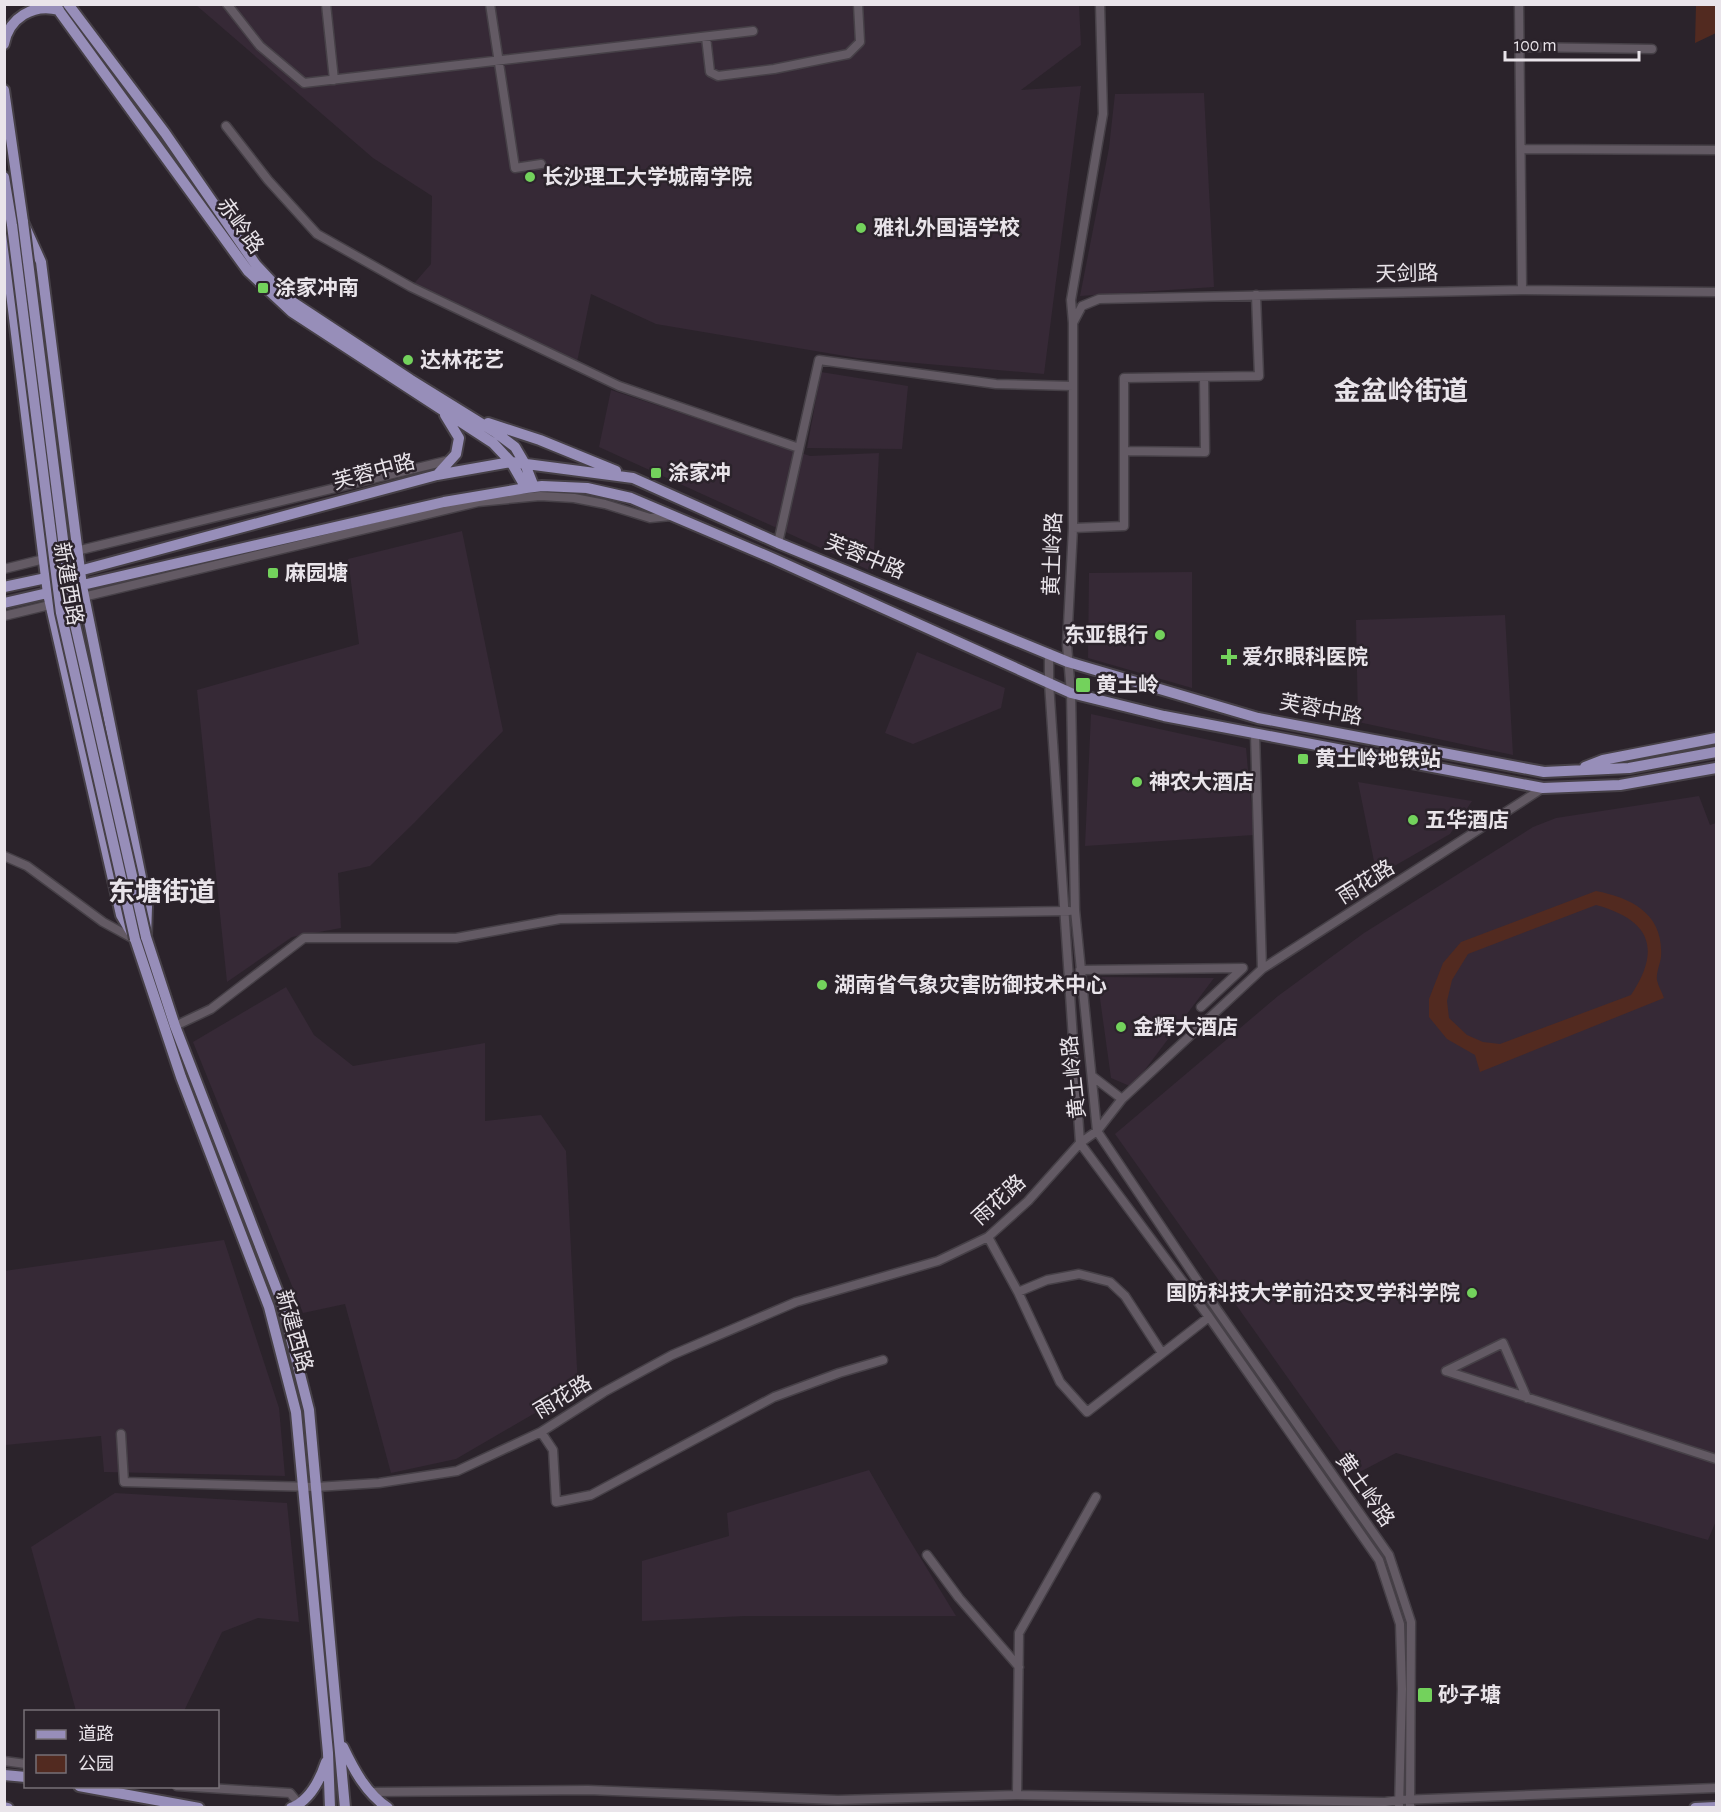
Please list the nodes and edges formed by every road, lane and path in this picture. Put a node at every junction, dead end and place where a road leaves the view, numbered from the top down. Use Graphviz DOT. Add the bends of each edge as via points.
graph roads {
  1 [pos="227,4"];
  2 [pos="326,4"];
  3 [pos="490,4"];
  4 [pos="858,4"];
  5 [pos="1100,4"];
  6 [pos="1519,4"];
  7 [pos="60,6"];
  8 [pos="753,31"];
  9 [pos="706,37"];
  10 [pos="4,44"];
  11 [pos="1520,47"];
  12 [pos="1653,49"];
  13 [pos="499,60"];
  14 [pos="334,80"];
  15 [pos="4,90"];
  16 [pos="226,126"];
  17 [pos="1521,149"];
  18 [pos="1716,150"];
  19 [pos="541,164"];
  20 [pos="4,177"];
  21 [pos="23,222"];
  22 [pos="12,225"];
  23 [pos="1522,290"];
  24 [pos="1716,292"];
  25 [pos="1256,296"];
  26 [pos="1073,323"];
  27 [pos="1204,377"];
  28 [pos="1073,386"];
  29 [pos="441,410"];
  30 [pos="473,419"];
  31 [pos="799,448"];
  32 [pos="1124,451"];
  33 [pos="450,460"];
  34 [pos="511,462"];
  35 [pos="525,464"];
  36 [pos="437,475"];
  37 [pos="633,477"];
  38 [pos="530,487"];
  39 [pos="673,516"];
  40 [pos="1073,528"];
  41 [pos="778,543"];
  42 [pos="77,551"];
  43 [pos="43,560"];
  44 [pos="4,569"];
  45 [pos="79,571"];
  46 [pos="45,578"];
  47 [pos="4,587"];
  48 [pos="83,592"];
  49 [pos="49,600"];
  50 [pos="4,603"];
  51 [pos="4,616"];
  52 [pos="1049,653"];
  53 [pos="1068,662"];
  54 [pos="1049,683"];
  55 [pos="1071,693"];
  56 [pos="1255,734"];
  57 [pos="1716,738"];
  58 [pos="1716,752"];
  59 [pos="1716,768"];
  60 [pos="1576,771"];
  61 [pos="1543,788"];
  62 [pos="4,856"];
  63 [pos="1076,910"];
  64 [pos="1065,912"];
  65 [pos="141,938"];
  66 [pos="1262,969"];
  67 [pos="1080,970"];
  68 [pos="1201,1007"];
  69 [pos="175,1026"];
  70 [pos="1092,1076"];
  71 [pos="1122,1099"];
  72 [pos="1097,1131"];
  73 [pos="1080,1143"];
  74 [pos="988,1237"];
  75 [pos="1018,1292"];
  76 [pos="1209,1317"];
  77 [pos="1162,1353"];
  78 [pos="883,1360"];
  79 [pos="1527,1398"];
  80 [pos="541,1432"];
  81 [pos="121,1434"];
  82 [pos="1716,1459"];
  83 [pos="303,1487"];
  84 [pos="316,1487"];
  85 [pos="1096,1497"];
  86 [pos="927,1555"];
  87 [pos="1019,1667"];
  88 [pos="339,1738"];
  89 [pos="328,1753"];
  90 [pos="4,1761"];
  91 [pos="24,1764"];
  92 [pos="4,1775"];
  93 [pos="24,1777"];
  94 [pos="90,1788"];
  95 [pos="209,1788"];
  96 [pos="1716,1788"];
  97 [pos="370,1792"];
  98 [pos="1017,1795"];
  99 [pos="1399,1804"];
  100 [pos="1410,1804"];
  101 [pos="295,1806"];
  102 [pos="1716,1807"];
  103 [pos="199,1808"];
  104 [pos="330,1808"];
  105 [pos="345,1808"];
  106 [pos="388,1808"];
  107 [pos="1695,1808"];
  1 -- 14 [label="street" via="260,46 304,83"];
  2 -- 14 [label="street"];
  3 -- 13 [label="street"];
  4 -- 9 [label="street" via="860,42 848,54 718,76 710,72"];
  5 -- 26 [label="street, 黄土岭路" via="1102,114 1071,300"];
  6 -- 11 [label="street"];
  7 -- 10 [label="main road" via="30,10 16,19"];
  7 -- 29 [label="main road, 赤岭路" via="248,271 292,312"];
  7 -- 30 [label="main road, 赤岭路" via="165,133 256,265 288,299"];
  8 -- 9 [label="street"];
  9 -- 13 [label="street"];
  11 -- 12 [label="street"];
  11 -- 17 [label="street"];
  13 -- 14 [label="street"];
  13 -- 19 [label="street" via="514,168"];
  15 -- 21 [label="main road, 新建西路"];
  16 -- 31 [label="street" via="317,234 338,246 411,287 619,386"];
  17 -- 18 [label="street"];
  17 -- 23 [label="street"];
  20 -- 22 [label="main road, 新建西路"];
  21 -- 42 [label="main road, 新建西路" via="41,262"];
  21 -- 65 [label="main road, 新建西路, bridge" via="72,610"];
  22 -- 43 [label="main road, 新建西路" via="8,268"];
  22 -- 65 [label="main road, 新建西路, bridge" via="61,613"];
  23 -- 24 [label="street, 天剑路"];
  23 -- 25 [label="street, 天剑路"];
  25 -- 26 [label="street, 天剑路" via="1099,299 1082,306"];
  25 -- 27 [label="street" via="1259,376"];
  26 -- 28 [label="street, 黄土岭路"];
  27 -- 32 [label="street" via="1124,378"];
  27 -- 32 [label="street" via="1205,452"];
  28 -- 31 [label="street" via="996,384 819,360"];
  28 -- 40 [label="street, 黄土岭路"];
  29 -- 33 [label="main road" via="459,438 456,454"];
  29 -- 34 [label="main road, 赤岭路" via="493,443"];
  30 -- 35 [label="main road, 赤岭路" via="515,447"];
  30 -- 37 [label="main road, 赤岭路" via="540,440"];
  31 -- 41 [label="street"];
  32 -- 40 [label="street" via="1124,526"];
  33 -- 36 [label="main road"];
  33 -- 42 [label="street"];
  34 -- 35 [label="main road, 芙蓉中路"];
  34 -- 36 [label="main road, 芙蓉中路"];
  34 -- 38 [label="main road, 赤岭路"];
  35 -- 37 [label="main road, 芙蓉中路"];
  35 -- 38 [label="main road, 赤岭路"];
  36 -- 45 [label="main road, 芙蓉中路"];
  37 -- 41 [label="main road, 芙蓉中路"];
  38 -- 39 [label="main road, 芙蓉中路" via="587,488 631,498"];
  38 -- 48 [label="main road, 芙蓉中路" via="444,502"];
  39 -- 48 [label="street" via="650,518 574,498 540,496 478,502"];
  39 -- 54 [label="main road, 芙蓉中路"];
  40 -- 53 [label="street, 黄土岭路"];
  41 -- 52 [label="main road, 芙蓉中路"];
  42 -- 43 [label="street"];
  42 -- 45 [label="main road, 新建西路"];
  43 -- 44 [label="street"];
  43 -- 46 [label="main road, 新建西路"];
  45 -- 46 [label="main road, 芙蓉中路"];
  45 -- 48 [label="main road, 新建西路"];
  46 -- 47 [label="main road, 芙蓉中路"];
  46 -- 49 [label="main road, 新建西路"];
  48 -- 49 [label="main road, 芙蓉中路"];
  48 -- 65 [label="main road, 新建西路" via="147,907"];
  49 -- 50 [label="main road, 芙蓉中路"];
  49 -- 51 [label="street"];
  49 -- 65 [label="main road, 新建西路" via="121,915"];
  52 -- 53 [label="main road, 芙蓉中路"];
  52 -- 54 [label="street, 黄土岭路"];
  53 -- 55 [label="street, 黄土岭路"];
  53 -- 60 [label="main road, 芙蓉中路" via="1258,718 1544,772"];
  54 -- 55 [label="main road, 芙蓉中路"];
  54 -- 64 [label="street, 黄土岭路"];
  55 -- 56 [label="main road, 芙蓉中路"];
  55 -- 63 [label="street, 黄土岭路"];
  56 -- 61 [label="main road, 芙蓉中路"];
  56 -- 66 [label="street"];
  57 -- 60 [label="main road" via="1603,760"];
  58 -- 60 [label="main road, 芙蓉中路" via="1629,768"];
  59 -- 61 [label="main road, 芙蓉中路" via="1620,785"];
  61 -- 66 [label="street, 雨花路"];
  62 -- 65 [label="street" via="27,866 103,922"];
  63 -- 64 [label="street"];
  63 -- 67 [label="street, 黄土岭路"];
  64 -- 69 [label="street" via="560,919 456,938 304,938 211,1010"];
  64 -- 73 [label="street, 黄土岭路"];
  65 -- 69 [label="main road, 新建西路"];
  65 -- 83 [label="main road, 新建西路" via="181,1077 269,1307 296,1412"];
  66 -- 71 [label="street, 雨花路"];
  67 -- 68 [label="street" via="1243,968"];
  67 -- 70 [label="street, 黄土岭路"];
  69 -- 84 [label="main road, 新建西路" via="282,1303 309,1410"];
  70 -- 71 [label="street"];
  70 -- 72 [label="street, 黄土岭路"];
  71 -- 72 [label="street, 雨花路"];
  72 -- 73 [label="street, 雨花路"];
  72 -- 100 [label="street, 黄土岭路" via="1389,1555 1411,1622"];
  73 -- 74 [label="street, 雨花路" via="1028,1201"];
  73 -- 76 [label="street, 黄土岭路"];
  74 -- 75 [label="street"];
  74 -- 80 [label="street, 雨花路" via="938,1260 796,1302 672,1355"];
  75 -- 77 [label="street" via="1047,1280 1079,1274 1110,1282 1125,1296"];
  75 -- 77 [label="street" via="1060,1382 1087,1412"];
  76 -- 77 [label="street"];
  76 -- 99 [label="street, 黄土岭路" via="1379,1560 1400,1623"];
  78 -- 80 [label="street" via="774,1397 591,1496 556,1502 554,1450"];
  79 -- 79 [label="street" via="1503,1343 1446,1371 1476,1381"];
  79 -- 82 [label="street"];
  80 -- 84 [label="street, 雨花路" via="457,1472"];
  81 -- 83 [label="street, 雨花路" via="124,1482"];
  83 -- 84 [label="street, 雨花路"];
  83 -- 89 [label="main road, 新建西路"];
  84 -- 88 [label="main road, 新建西路"];
  85 -- 87 [label="street" via="1019,1633"];
  86 -- 87 [label="street"];
  87 -- 98 [label="street"];
  88 -- 97 [label="main road" via="356,1774"];
  88 -- 105 [label="main road, 新建西路"];
  89 -- 101 [label="main road" via="320,1779"];
  89 -- 104 [label="main road, 新建西路"];
  90 -- 91 [label="street"];
  92 -- 93 [label="main road"];
  94 -- 103 [label="main road"];
  95 -- 101 [label="street" via="290,1793"];
  96 -- 100 [label="street"];
  97 -- 98 [label="street" via="588,1790 838,1800"];
  97 -- 106 [label="main road"];
  98 -- 99 [label="street"];
  99 -- 100 [label="street"];
  102 -- 107 [label="main road"];
}
